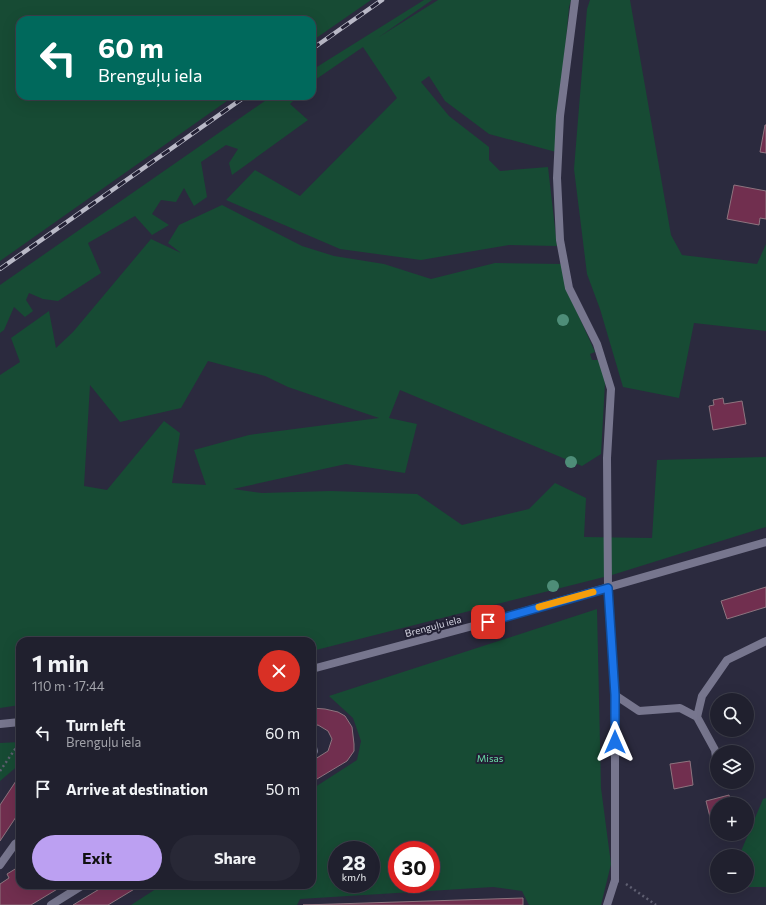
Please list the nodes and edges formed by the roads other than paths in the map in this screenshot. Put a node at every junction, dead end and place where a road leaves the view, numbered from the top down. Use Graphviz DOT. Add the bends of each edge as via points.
graph roads {
  1 [pos="575,0"];
  2 [pos="766,542"];
  3 [pos="608,588"];
  4 [pos="766,641"];
  5 [pos="316,668"];
  6 [pos="615,695"];
  7 [pos="696,717"];
  8 [pos="16,722"];
  9 [pos="0,724"];
  10 [pos="712,745"];
  11 [pos="16,843"];
  12 [pos="0,865"];
  13 [pos="77,889"];
  14 [pos="51,905"];
  15 [pos="607,905"];
  1 -- 3 [label="street" via="560,116 560,240 569,288 597,344 610,389 607,458"];
  2 -- 3 [label="street, Brenguļu iela"];
  3 -- 5 [label="street, Brenguļu iela"];
  3 -- 6 [label="street"];
  4 -- 7 [label="street" via="727,660 702,696"];
  6 -- 7 [label="street" via="639,711 680,708"];
  6 -- 15 [label="street" via="615,880"];
  7 -- 10 [label="street"];
  8 -- 9 [label="street"];
  11 -- 12 [label="street"];
  13 -- 14 [label="street"];
}
